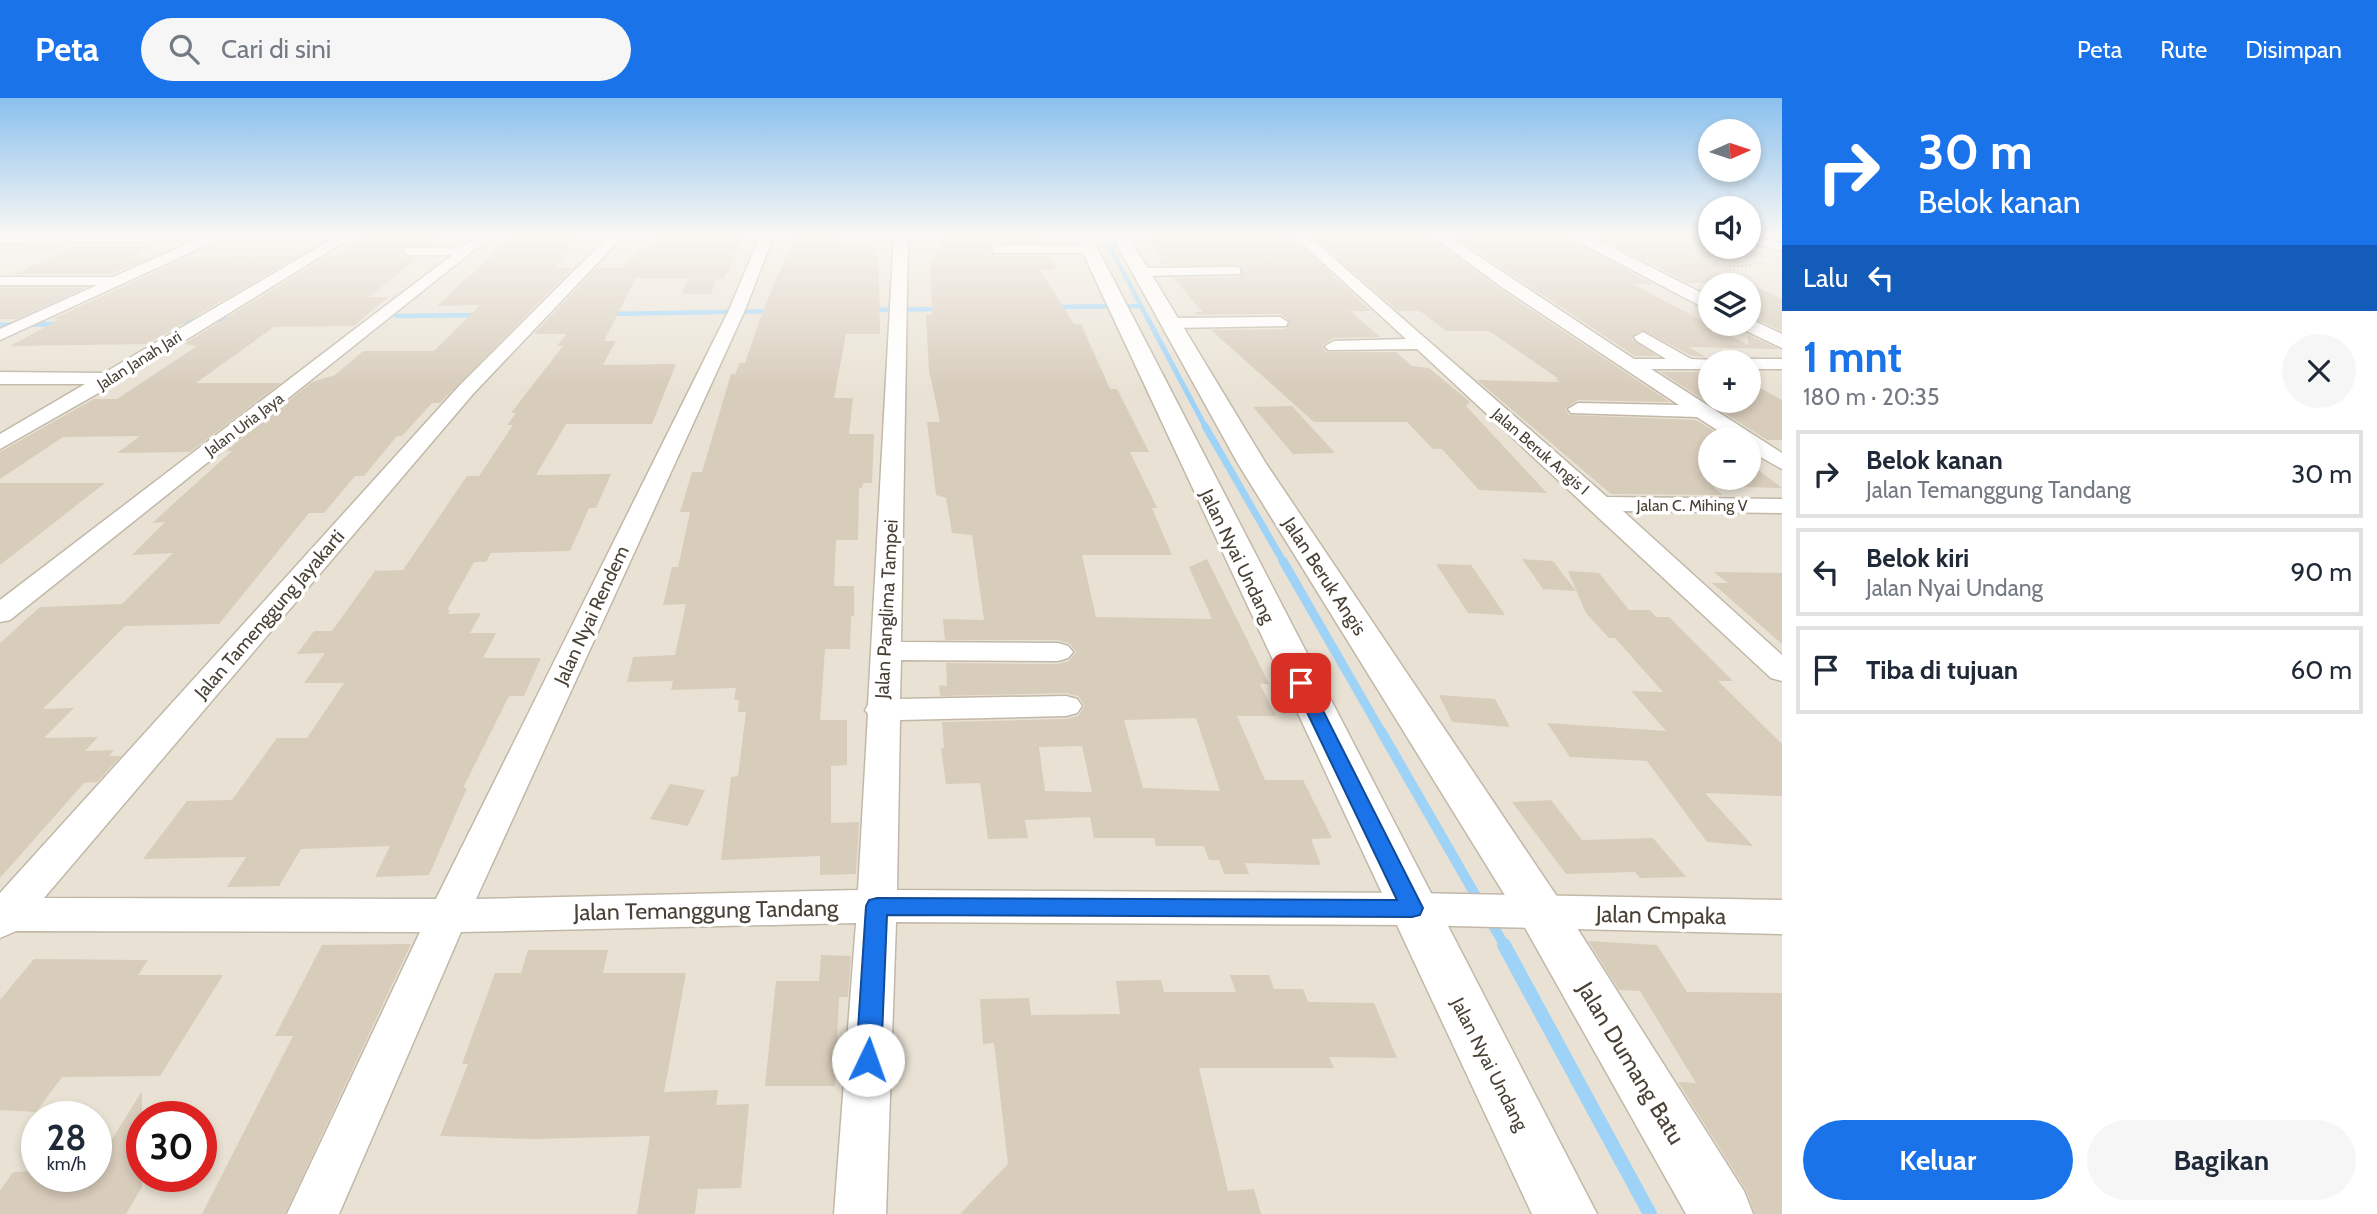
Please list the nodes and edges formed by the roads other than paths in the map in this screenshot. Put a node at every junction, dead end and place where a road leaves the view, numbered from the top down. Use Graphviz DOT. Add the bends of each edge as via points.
graph roads {
  1 [pos="107,286"];
  2 [pos="262,286"];
  3 [pos="422,286"];
  4 [pos="570,286"];
  5 [pos="747,286"];
  6 [pos="899,286"];
  7 [pos="1106,286"];
  8 [pos="1149,286"];
  9 [pos="1355,286"];
  10 [pos="1512,286"];
  11 [pos="1674,286"];
  12 [pos="1698,298"];
  13 [pos="1261,311"];
  14 [pos="1167,317"];
  15 [pos="1280,322"];
  16 [pos="13,326"];
  17 [pos="1761,331"];
  18 [pos="1643,337"];
  19 [pos="1782,342"];
  20 [pos="1419,344"];
  21 [pos="1334,346"];
  22 [pos="1687,364"];
  23 [pos="1698,364"];
  24 [pos="1761,364"];
  25 [pos="1782,364"];
  26 [pos="1628,365"];
  27 [pos="0,378"];
  28 [pos="109,379"];
  29 [pos="1578,410"];
  30 [pos="1698,410"];
  31 [pos="1698,411"];
  32 [pos="1703,413"];
  33 [pos="1726,427"];
  34 [pos="0,443"];
  35 [pos="1761,449"];
  36 [pos="1782,462"];
  37 [pos="1601,504"];
  38 [pos="1782,506"];
  39 [pos="0,614"];
  40 [pos="886,651"];
  41 [pos="1058,652"];
  42 [pos="1782,671"];
  43 [pos="1066,706"];
  44 [pos="881,710"];
  45 [pos="877,906"];
  46 [pos="1421,909"];
  47 [pos="1531,912"];
  48 [pos="2,916"];
  49 [pos="449,916"];
  50 [pos="1782,917"];
  51 [pos="313,1214"];
  52 [pos="860,1214"];
  53 [pos="1565,1214"];
  54 [pos="1721,1214"];
  1 -- 16 [label="street"];
  2 -- 28 [label="street, Jalan Janah Jari"];
  3 -- 39 [label="street, Jalan Uria Jaya"];
  4 -- 48 [label="street, Jalan Tamenggung Jayakarti" via="457,400"];
  5 -- 49 [label="street, Jalan Nyai Rendem"];
  6 -- 40 [label="street, Jalan Panglima Tampei"];
  7 -- 46 [label="street, Jalan Nyai Undang"];
  8 -- 14 [label="street, Jalan Beruk Angis"];
  9 -- 20 [label="street, Jalan Beruk Angis I"];
  10 -- 26 [label="street"];
  11 -- 12 [label="street"];
  13 -- 14 [label="street"];
  14 -- 15 [label="street"];
  14 -- 47 [label="street, Jalan Beruk Angis" via="1251,463"];
  17 -- 19 [label="street"];
  18 -- 22 [label="street"];
  20 -- 21 [label="street"];
  20 -- 37 [label="street, Jalan Beruk Angis I"];
  22 -- 23 [label="street"];
  22 -- 26 [label="street"];
  24 -- 25 [label="street"];
  26 -- 30 [label="street"];
  27 -- 28 [label="street"];
  28 -- 34 [label="street, Jalan Janah Jari"];
  29 -- 31 [label="street"];
  32 -- 33 [label="street"];
  35 -- 36 [label="street"];
  37 -- 38 [label="street, Jalan C. Mihing V"];
  37 -- 42 [label="street, Jalan Beruk Angis I"];
  40 -- 41 [label="street"];
  40 -- 44 [label="street, Jalan Panglima Tampei"];
  43 -- 44 [label="street"];
  44 -- 45 [label="street, Jalan Panglima Tampei"];
  45 -- 46 [label="street, Jalan Temanggung Tandang"];
  45 -- 49 [label="street, Jalan Temanggung Tandang"];
  45 -- 52 [label="street, Jalan Panglima Tampei"];
  46 -- 47 [label="street, Jalan Cmpaka"];
  46 -- 53 [label="street, Jalan Nyai Undang"];
  47 -- 50 [label="street, Jalan Cmpaka"];
  47 -- 54 [label="street, Jalan Dumang Batu"];
  48 -- 49 [label="street, Jalan Temanggung Tandang"];
  49 -- 51 [label="street, Jalan Nyai Rendem"];
}
